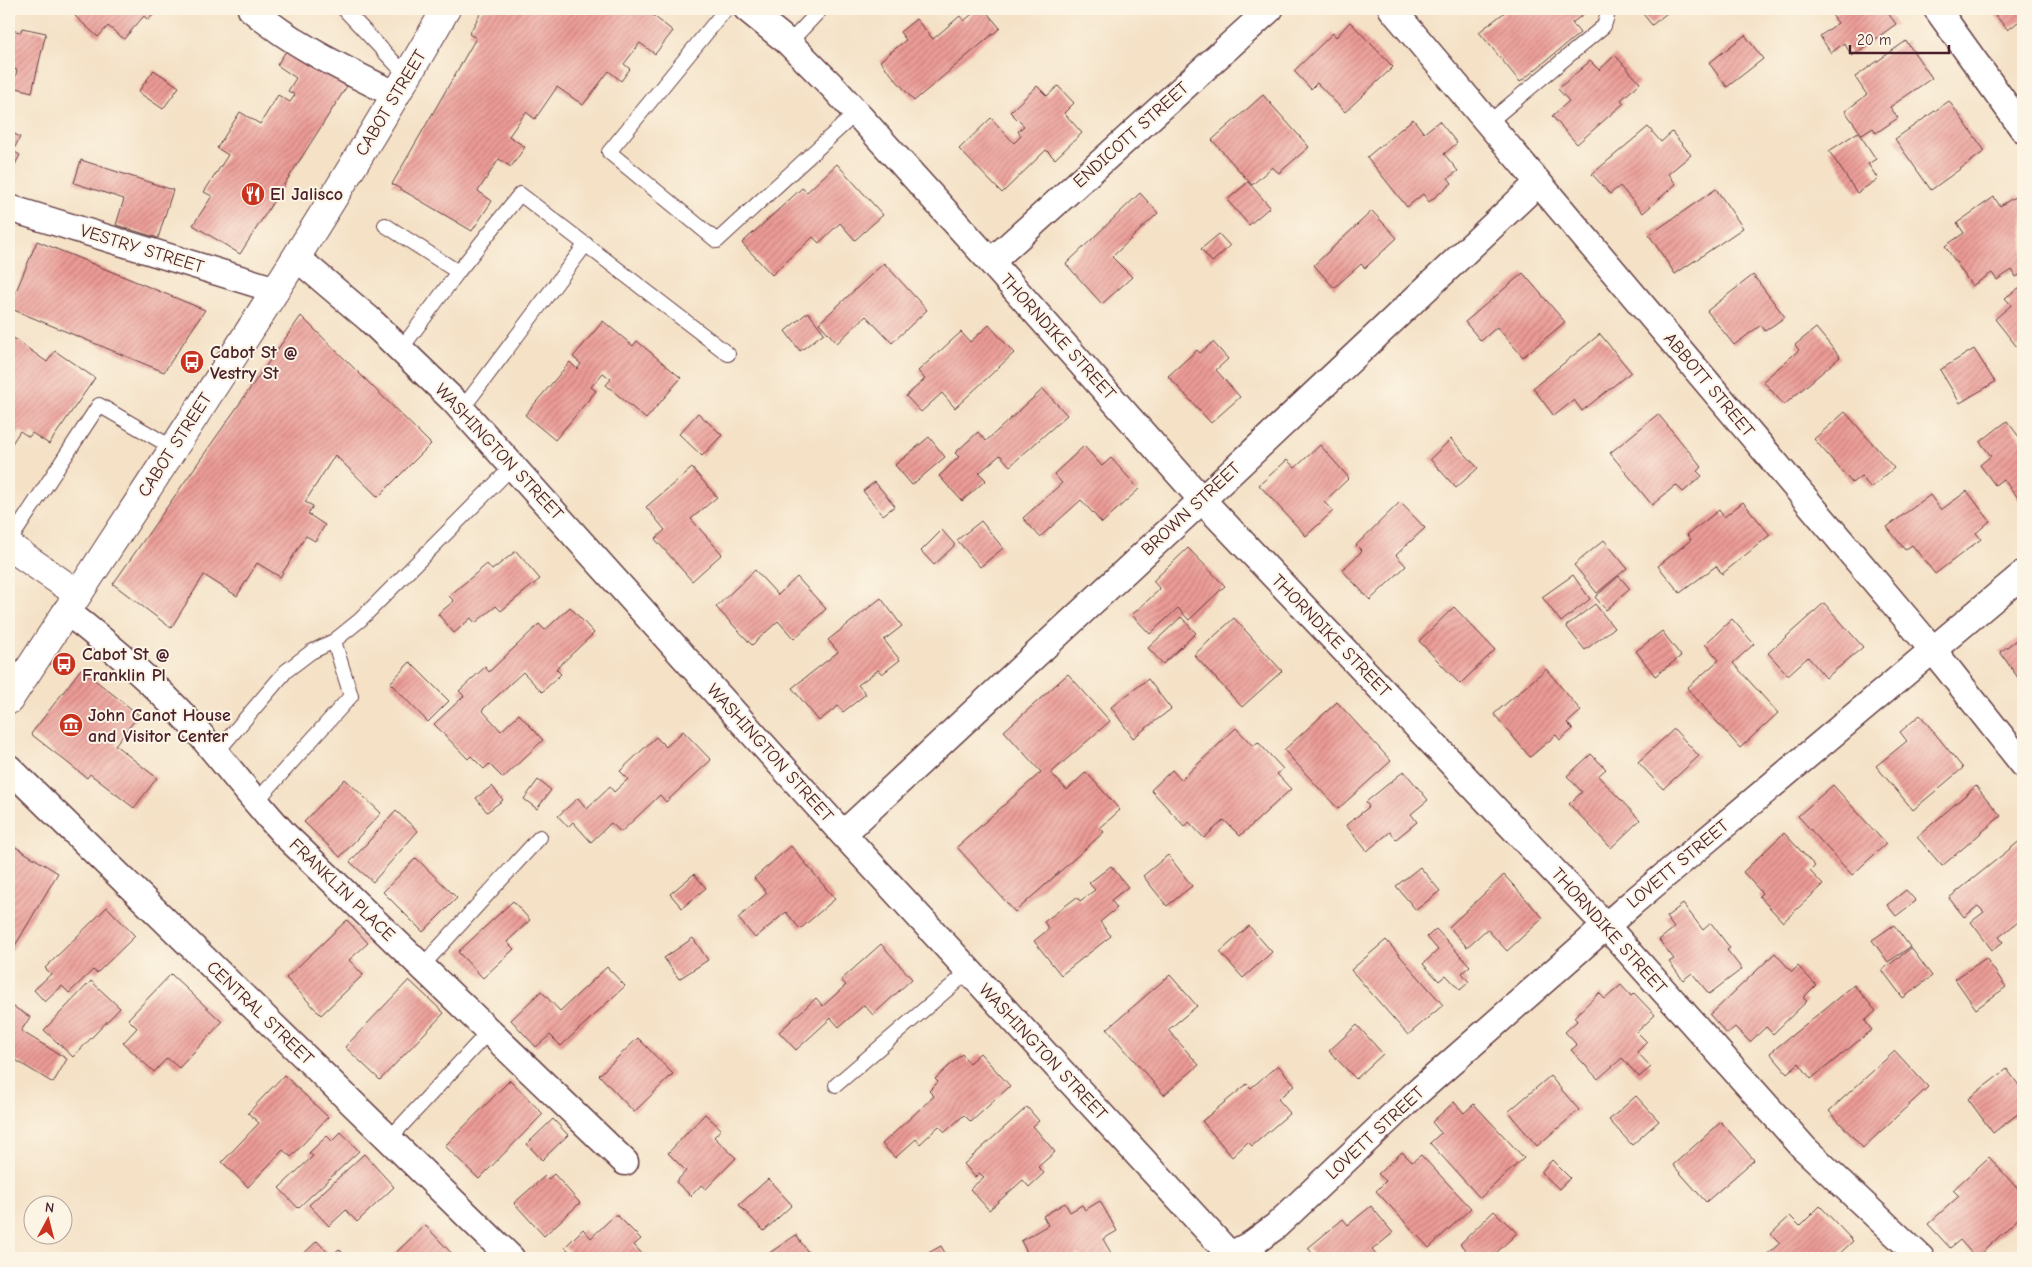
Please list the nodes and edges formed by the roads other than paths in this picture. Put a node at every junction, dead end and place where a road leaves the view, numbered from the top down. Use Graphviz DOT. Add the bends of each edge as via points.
graph roads {
  1 [pos="251,9"];
  2 [pos="344,9"];
  3 [pos="446,9"];
  4 [pos="726,9"];
  5 [pos="747,9"];
  6 [pos="821,9"];
  7 [pos="1270,9"];
  8 [pos="1392,9"];
  9 [pos="1609,9"];
  10 [pos="1937,9"];
  11 [pos="789,43"];
  12 [pos="402,85"];
  13 [pos="856,113"];
  14 [pos="1488,123"];
  15 [pos="2023,129"];
  16 [pos="1538,183"];
  17 [pos="9,208"];
  18 [pos="385,225"];
  19 [pos="586,244"];
  20 [pos="297,258"];
  21 [pos="991,262"];
  22 [pos="458,272"];
  23 [pos="276,290"];
  24 [pos="401,349"];
  25 [pos="728,354"];
  26 [pos="462,410"];
  27 [pos="173,448"];
  28 [pos="513,466"];
  29 [pos="1202,500"];
  30 [pos="9,542"];
  31 [pos="9,546"];
  32 [pos="2023,574"];
  33 [pos="72,603"];
  34 [pos="334,641"];
  35 [pos="1933,650"];
  36 [pos="9,700"];
  37 [pos="216,753"];
  38 [pos="2023,764"];
  39 [pos="9,768"];
  40 [pos="255,803"];
  41 [pos="843,834"];
  42 [pos="540,837"];
  43 [pos="1606,926"];
  44 [pos="422,966"];
  45 [pos="969,971"];
  46 [pos="490,1030"];
  47 [pos="836,1085"];
  48 [pos="389,1139"];
  49 [pos="626,1162"];
  50 [pos="1230,1257"];
  51 [pos="511,1258"];
  52 [pos="1921,1258"];
  1 -- 12 [label="street" via="312,53"];
  2 -- 12 [label="lane"];
  3 -- 12 [label="main road, CABOT STREET"];
  4 -- 13 [label="lane" via="609,152 717,241"];
  5 -- 11 [label="street, THORNDIKE STREET"];
  6 -- 11 [label="lane"];
  7 -- 21 [label="street, ENDICOTT STREET"];
  8 -- 14 [label="street, ABBOTT STREET"];
  9 -- 14 [label="lane" via="1604,26"];
  10 -- 15 [label="street"];
  11 -- 13 [label="street, THORNDIKE STREET"];
  12 -- 20 [label="main road, CABOT STREET"];
  13 -- 21 [label="street, THORNDIKE STREET"];
  14 -- 16 [label="street, ABBOTT STREET"];
  16 -- 29 [label="street, BROWN STREET"];
  16 -- 35 [label="street, ABBOTT STREET"];
  17 -- 23 [label="street, VESTRY STREET"];
  18 -- 22 [label="lane"];
  19 -- 22 [label="lane" via="520,194"];
  19 -- 25 [label="lane"];
  19 -- 26 [label="lane"];
  20 -- 23 [label="main road, CABOT STREET"];
  20 -- 24 [label="street, WASHINGTON STREET"];
  21 -- 29 [label="street, THORNDIKE STREET"];
  22 -- 24 [label="lane"];
  23 -- 27 [label="main road, CABOT STREET"];
  24 -- 26 [label="street, WASHINGTON STREET"];
  26 -- 28 [label="street, WASHINGTON STREET"];
  27 -- 30 [label="lane" via="99,405"];
  27 -- 33 [label="main road, CABOT STREET"];
  28 -- 34 [label="lane" via="360,620"];
  28 -- 41 [label="street, WASHINGTON STREET"];
  29 -- 41 [label="street, BROWN STREET"];
  29 -- 43 [label="street, THORNDIKE STREET"];
  31 -- 33 [label="main road"];
  32 -- 35 [label="street, LOVETT STREET"];
  33 -- 36 [label="main road, CABOT STREET"];
  33 -- 37 [label="street, FRANKLIN PLACE"];
  34 -- 37 [label="lane" via="311,652 286,671"];
  34 -- 40 [label="lane" via="351,696"];
  35 -- 38 [label="street, ABBOTT STREET"];
  35 -- 43 [label="street, LOVETT STREET"];
  37 -- 40 [label="street, FRANKLIN PLACE"];
  39 -- 48 [label="street, CENTRAL STREET"];
  40 -- 44 [label="street, FRANKLIN PLACE"];
  41 -- 45 [label="street, WASHINGTON STREET"];
  42 -- 44 [label="lane"];
  43 -- 50 [label="street, LOVETT STREET" via="1412,1097 1276,1226"];
  43 -- 52 [label="street, THORNDIKE STREET" via="1804,1148"];
  44 -- 46 [label="street, FRANKLIN PLACE"];
  45 -- 47 [label="lane"];
  45 -- 50 [label="street, WASHINGTON STREET"];
  46 -- 48 [label="lane"];
  46 -- 49 [label="street, FRANKLIN PLACE"];
  48 -- 51 [label="street, CENTRAL STREET"];
}
